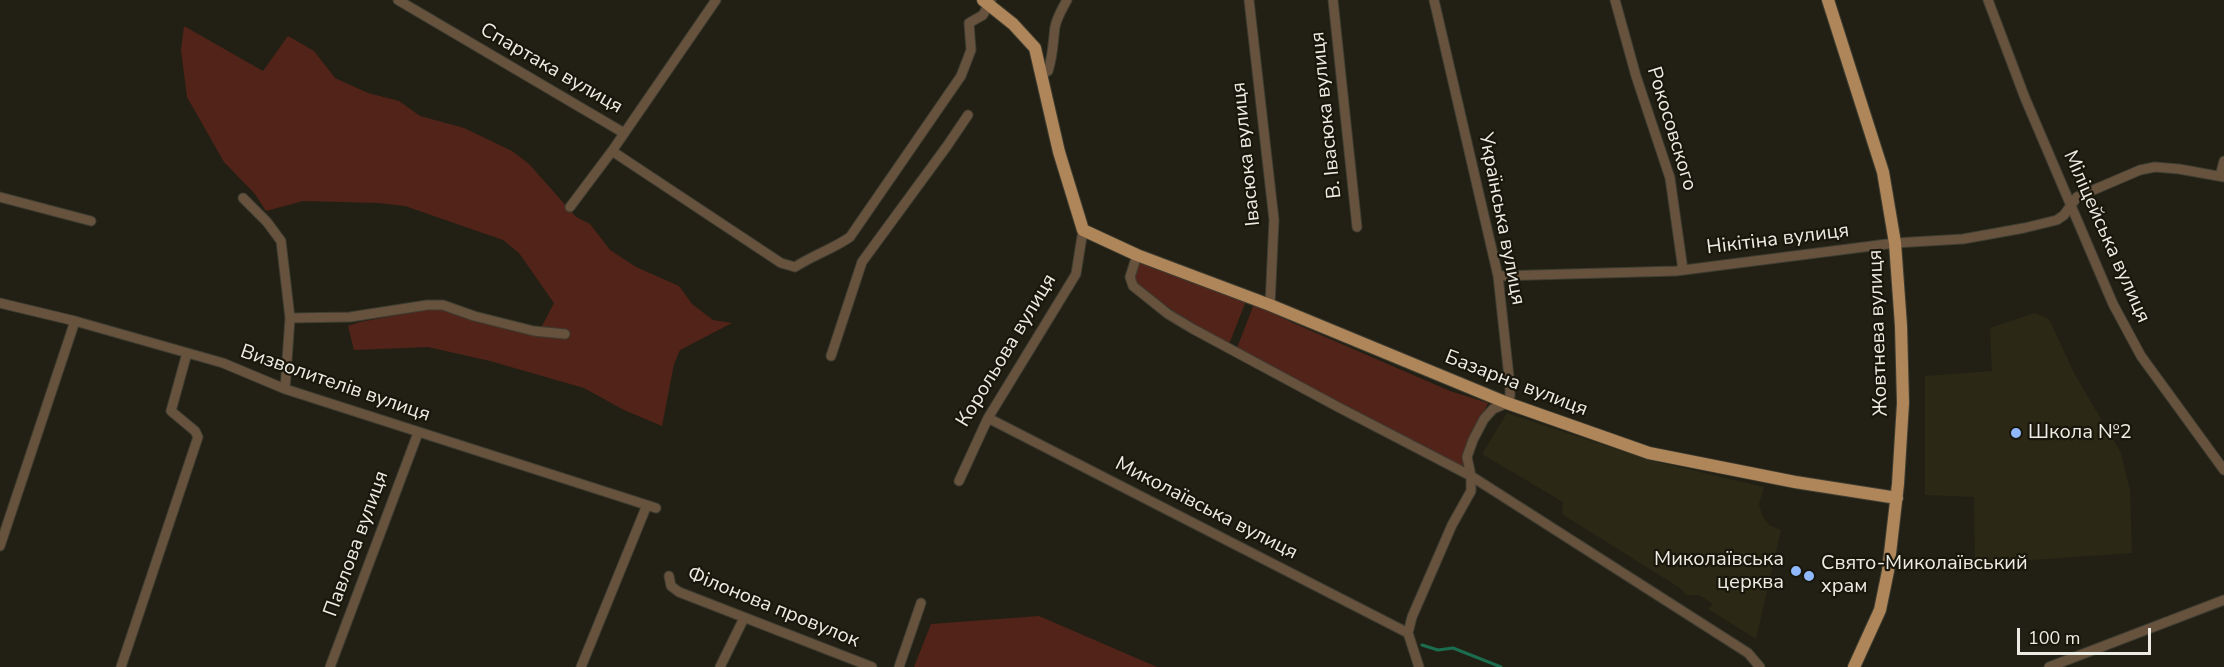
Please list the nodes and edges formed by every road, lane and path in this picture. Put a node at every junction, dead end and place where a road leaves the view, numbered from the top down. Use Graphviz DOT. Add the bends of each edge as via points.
graph roads {
  1 [pos="398,0"];
  2 [pos="716,0"];
  3 [pos="1067,0"];
  4 [pos="1250,0"];
  5 [pos="1333,0"];
  6 [pos="1434,0"];
  7 [pos="1615,0"];
  8 [pos="1828,0"];
  9 [pos="1988,0"];
  10 [pos="988,2"];
  11 [pos="1042,74"];
  12 [pos="968,115"];
  13 [pos="624,133"];
  14 [pos="612,151"];
  15 [pos="2224,161"];
  16 [pos="2222,177"];
  17 [pos="0,197"];
  18 [pos="243,198"];
  19 [pos="2071,206"];
  20 [pos="570,207"];
  21 [pos="91,221"];
  22 [pos="1357,227"];
  23 [pos="1083,230"];
  24 [pos="1895,243"];
  25 [pos="1137,255"];
  26 [pos="1683,270"];
  27 [pos="1498,276"];
  28 [pos="0,303"];
  29 [pos="1270,305"];
  30 [pos="290,318"];
  31 [pos="75,321"];
  32 [pos="565,334"];
  33 [pos="187,353"];
  34 [pos="831,356"];
  35 [pos="285,389"];
  36 [pos="1507,403"];
  37 [pos="988,418"];
  38 [pos="418,433"];
  39 [pos="2224,470"];
  40 [pos="1471,476"];
  41 [pos="959,481"];
  42 [pos="1897,498"];
  43 [pos="0,546"];
  44 [pos="669,576"];
  45 [pos="2224,600"];
  46 [pos="921,603"];
  47 [pos="744,618"];
  48 [pos="1408,633"];
  49 [pos="2051,666"];
  50 [pos="121,667"];
  51 [pos="330,667"];
  52 [pos="581,667"];
  53 [pos="720,667"];
  54 [pos="872,667"];
  55 [pos="899,667"];
  56 [pos="1419,667"];
  57 [pos="1760,667"];
  58 [pos="1854,667"];
  1 -- 13 [label="street, Спартака вулиця"];
  2 -- 13 [label="street"];
  3 -- 11 [label="street" via="1055,28 1052,61"];
  4 -- 29 [label="street, Івасюка вулиця" via="1274,220"];
  5 -- 22 [label="street, В. Івасюка вулиця"];
  6 -- 27 [label="street, Українська вулиця"];
  7 -- 26 [label="street, Рокосовского" via="1670,178"];
  8 -- 24 [label="main road, Жовтнева вулиця" via="1882,172"];
  9 -- 19 [label="street, Міліцейська вулиця"];
  10 -- 11 [label="main road, Корольова вулиця" via="1035,48"];
  10 -- 14 [label="street" via="983,15 969,23 971,50 961,76 850,237 795,267 781,263"];
  11 -- 23 [label="main road, Корольова вулиця" via="1059,152"];
  12 -- 34 [label="street" via="862,262"];
  13 -- 14 [label="street"];
  14 -- 20 [label="street"];
  15 -- 16 [label="street"];
  16 -- 19 [label="street, Нікітіна вулиця" via="2163,168 2140,170 2077,197"];
  17 -- 21 [label="street"];
  18 -- 30 [label="street" via="281,241"];
  19 -- 24 [label="street, Нікітіна вулиця" via="2057,220 2025,228 1963,239"];
  19 -- 39 [label="street, Міліцейська вулиця" via="2113,304 2141,356"];
  23 -- 25 [label="main road, Базарна вулиця"];
  23 -- 37 [label="street, Корольова вулиця" via="1076,274"];
  24 -- 26 [label="street, Нікітіна вулиця"];
  24 -- 42 [label="main road, Жовтнева вулиця" via="1903,403"];
  25 -- 29 [label="main road, Базарна вулиця"];
  25 -- 40 [label="street" via="1130,277 1133,286 1168,314"];
  26 -- 27 [label="street, Нікітіна вулиця"];
  27 -- 36 [label="street, Українська вулиця" via="1510,386"];
  28 -- 31 [label="street, Визволителів вулиця"];
  29 -- 36 [label="main road, Базарна вулиця"];
  30 -- 32 [label="street" via="350,317 443,305 534,331"];
  30 -- 35 [label="street"];
  31 -- 33 [label="street, Визволителів вулиця"];
  31 -- 43 [label="street"];
  33 -- 35 [label="street, Визволителів вулиця" via="223,363"];
  33 -- 50 [label="street" via="171,411 198,437"];
  35 -- 38 [label="street, Визволителів вулиця"];
  36 -- 40 [label="street" via="1493,409 1473,440 1467,457"];
  36 -- 42 [label="main road, Базарна вулиця" via="1648,453"];
  37 -- 41 [label="street, Корольова вулиця"];
  37 -- 48 [label="street, Миколаївська вулиця"];
  38 -- 51 [label="street, Павлова вулиця"];
  38 -- 52 [label="street, Визволителів вулиця" via="652,507"];
  40 -- 48 [label="street" via="1471,491 1452,525"];
  40 -- 57 [label="street" via="1748,653"];
  42 -- 58 [label="main road, Жовтнева вулиця" via="1884,594"];
  44 -- 47 [label="street, Філонова провулок" via="671,586 679,592"];
  45 -- 49 [label="street"];
  46 -- 55 [label="street"];
  47 -- 53 [label="street"];
  47 -- 54 [label="street, Філонова провулок"];
  48 -- 56 [label="street"];
}
